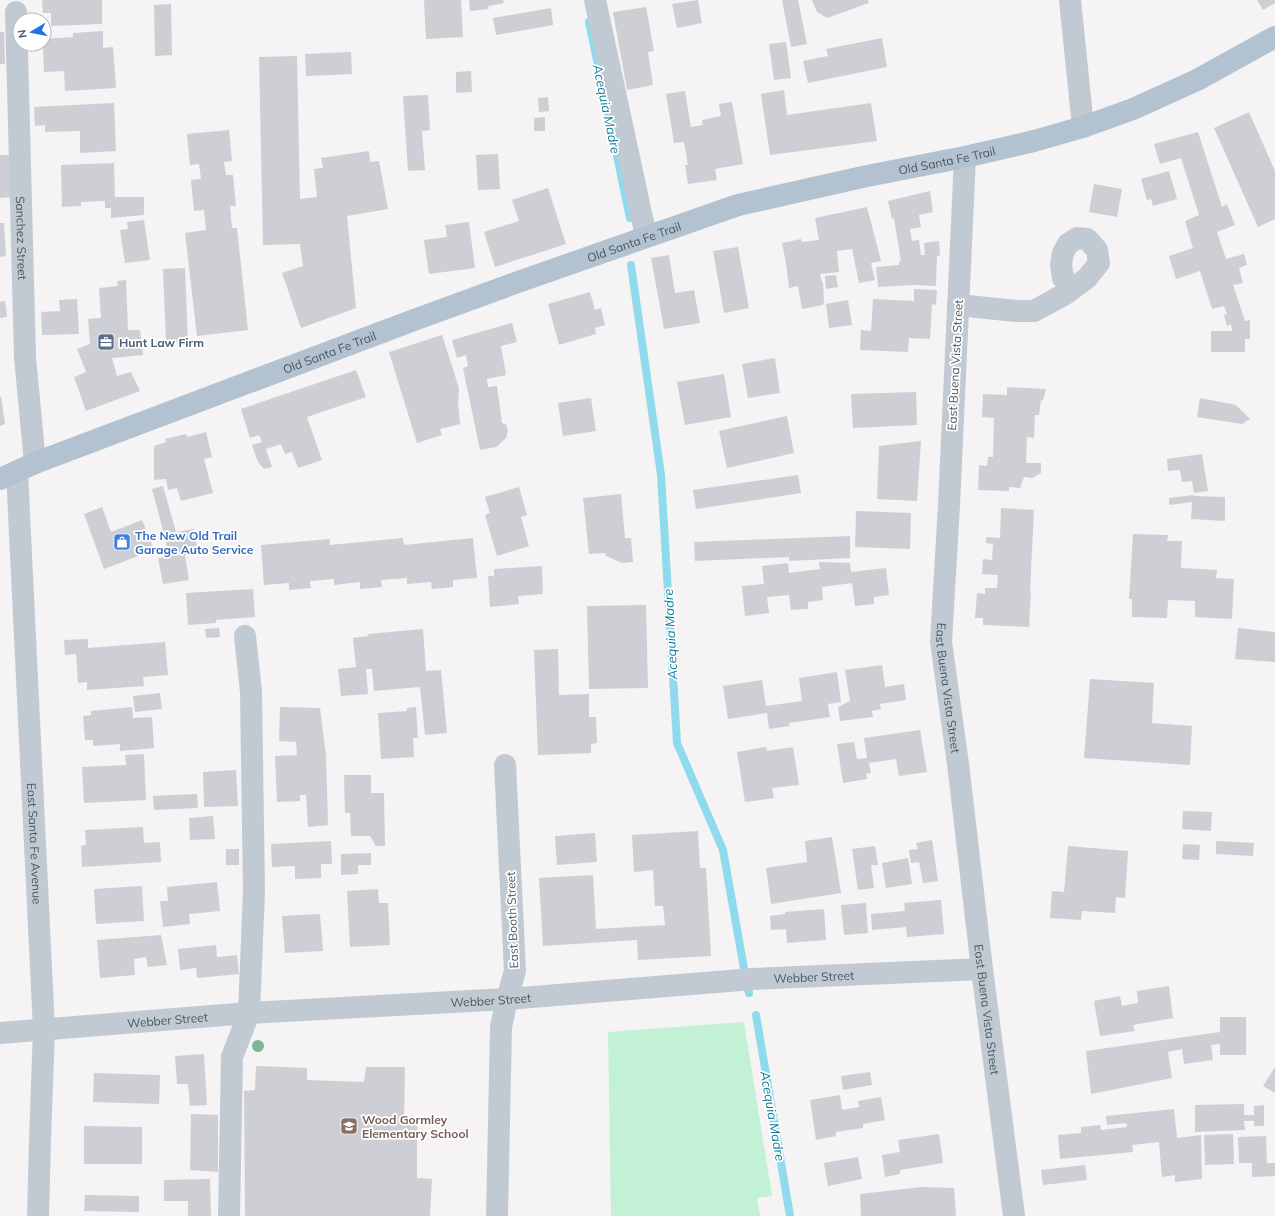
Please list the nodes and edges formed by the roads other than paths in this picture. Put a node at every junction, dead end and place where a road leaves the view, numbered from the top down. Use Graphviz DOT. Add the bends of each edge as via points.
graph roads {
  1 [pos="595,0"];
  2 [pos="1070,0"];
  3 [pos="1275,37"];
  4 [pos="17,52"];
  5 [pos="1083,126"];
  6 [pos="965,157"];
  7 [pos="646,236"];
  8 [pos="1072,289"];
  9 [pos="958,305"];
  10 [pos="17,471"];
  11 [pos="245,636"];
  12 [pos="505,765"];
  13 [pos="982,969"];
  14 [pos="507,999"];
  15 [pos="249,1014"];
  16 [pos="44,1030"];
  17 [pos="0,1033"];
  18 [pos="38,1216"];
  19 [pos="229,1216"];
  20 [pos="497,1216"];
  21 [pos="1014,1216"];
  1 -- 7 [label="street"];
  2 -- 5 [label="street"];
  3 -- 5 [label="main road, Old Santa Fe Trail" via="1197,80 1133,110"];
  4 -- 10 [label="street, Sanchez Street" via="25,357"];
  5 -- 6 [label="main road, Old Santa Fe Trail" via="1034,141"];
  6 -- 7 [label="main road, Old Santa Fe Trail" via="738,205"];
  6 -- 9 [label="street, East Buena Vista Street"];
  7 -- 10 [label="main road, Old Santa Fe Trail" via="401,325"];
  8 -- 9 [label="street" via="1034,311"];
  9 -- 13 [label="street, East Buena Vista Street" via="941,642"];
  10 -- 16 [label="street, East Santa Fe Avenue"];
  11 -- 15 [label="street" via="251,692 254,891"];
  12 -- 14 [label="street, East Booth Street" via="516,971"];
  13 -- 14 [label="street, Webber Street" via="753,980"];
  13 -- 21 [label="street, East Buena Vista Street"];
  14 -- 15 [label="street, Webber Street"];
  14 -- 20 [label="street, East Booth Street" via="501,1027"];
  15 -- 16 [label="street, Webber Street"];
  15 -- 19 [label="street" via="232,1057"];
  16 -- 17 [label="street, Webber Street"];
  16 -- 18 [label="street, East Santa Fe Avenue"];
}
